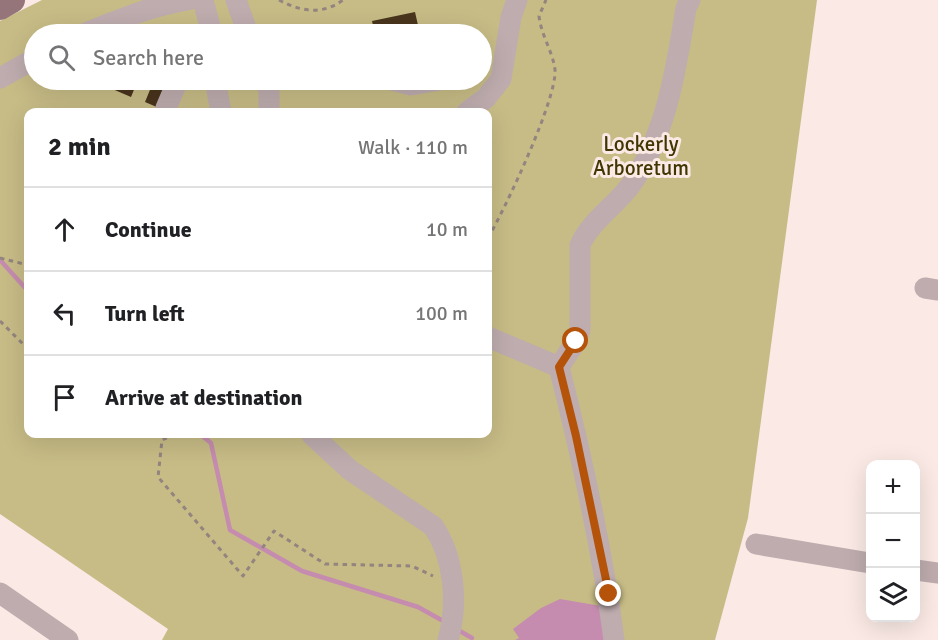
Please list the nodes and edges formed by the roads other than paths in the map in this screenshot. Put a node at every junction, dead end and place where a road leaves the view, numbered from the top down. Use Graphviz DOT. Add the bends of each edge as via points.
graph roads {
  1 [pos="12,0"];
  2 [pos="188,0"];
  3 [pos="203,0"];
  4 [pos="236,0"];
  5 [pos="517,0"];
  6 [pos="690,0"];
  7 [pos="0,7"];
  8 [pos="107,24"];
  9 [pos="209,24"];
  10 [pos="244,24"];
  11 [pos="24,65"];
  12 [pos="0,78"];
  13 [pos="174,90"];
  14 [pos="217,90"];
  15 [pos="269,90"];
  16 [pos="166,108"];
  17 [pos="220,108"];
  18 [pos="269,108"];
  19 [pos="472,108"];
  20 [pos="492,339"];
  21 [pos="559,367"];
  22 [pos="315,438"];
  23 [pos="756,544"];
  24 [pos="866,561"];
  25 [pos="920,571"];
  26 [pos="938,573"];
  27 [pos="0,593"];
  28 [pos="450,630"];
  29 [pos="68,640"];
  30 [pos="614,640"];
  1 -- 7 [label="main road"];
  2 -- 8 [label="street" via="166,3"];
  3 -- 9 [label="street"];
  4 -- 10 [label="street"];
  5 -- 19 [label="street" via="501,79"];
  6 -- 21 [label="street" via="673,87 647,155 630,185 580,245 580,330"];
  11 -- 12 [label="street"];
  13 -- 16 [label="street"];
  14 -- 17 [label="street"];
  15 -- 18 [label="street"];
  20 -- 21 [label="street"];
  21 -- 30 [label="street" via="609,594"];
  22 -- 28 [label="street" via="350,470 433,526 440,536 454,586"];
  23 -- 24 [label="street"];
  25 -- 26 [label="street"];
  27 -- 29 [label="street"];
}
